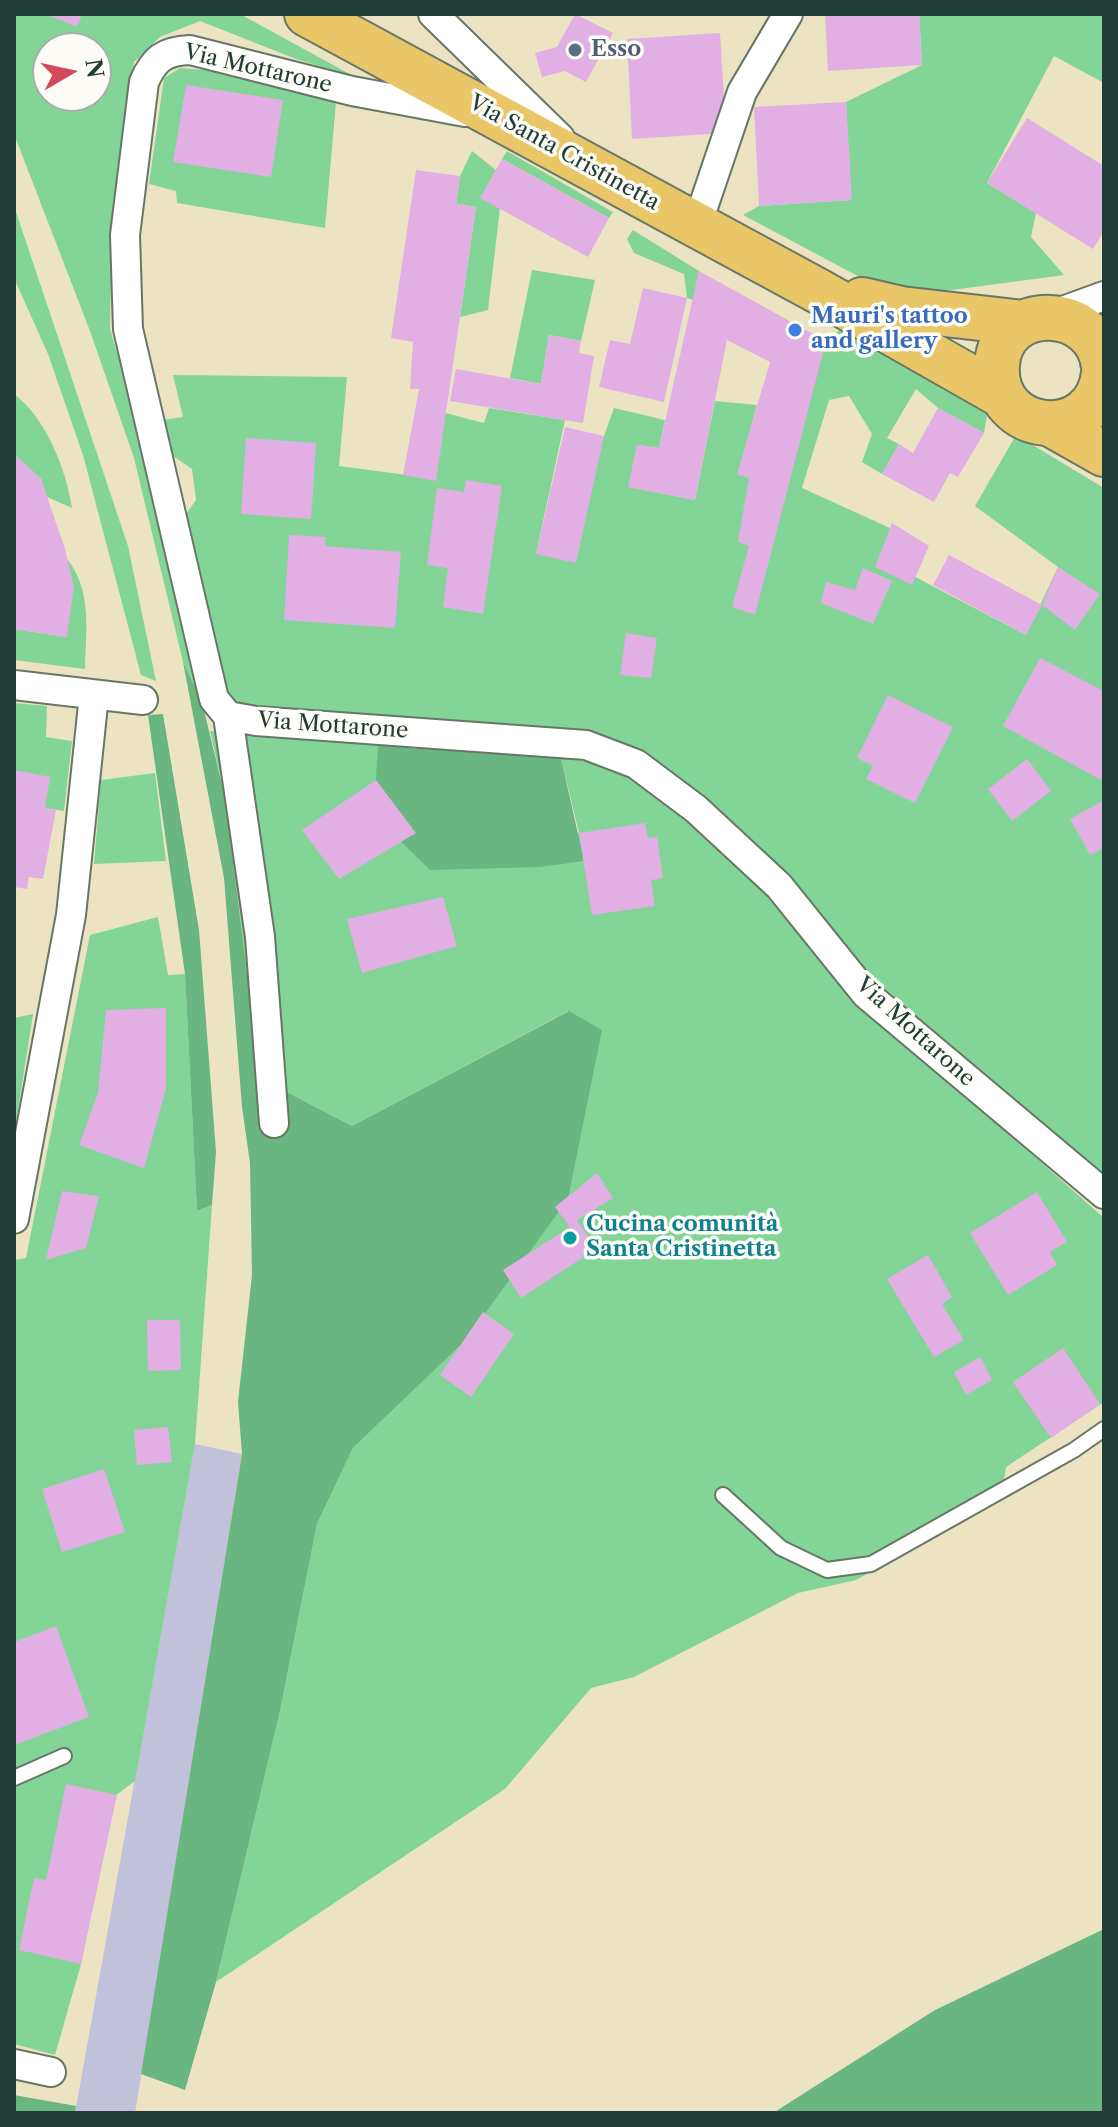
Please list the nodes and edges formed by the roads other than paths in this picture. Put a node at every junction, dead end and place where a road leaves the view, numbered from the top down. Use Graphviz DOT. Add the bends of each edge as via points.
graph roads {
  1 [pos="307,14"];
  2 [pos="433,14"];
  3 [pos="788,14"];
  4 [pos="502,119"];
  5 [pos="589,167"];
  6 [pos="697,225"];
  7 [pos="820,292"];
  8 [pos="1104,296"];
  9 [pos="1037,320"];
  10 [pos="1104,379"];
  11 [pos="1003,396"];
  12 [pos="1051,424"];
  13 [pos="1104,454"];
  14 [pos="14,685"];
  15 [pos="94,695"];
  16 [pos="143,700"];
  17 [pos="228,716"];
  18 [pos="274,1123"];
  19 [pos="1104,1194"];
  20 [pos="14,1219"];
  21 [pos="1104,1429"];
  22 [pos="723,1495"];
  23 [pos="64,1756"];
  24 [pos="14,1778"];
  25 [pos="14,2064"];
  26 [pos="51,2072"];
  1 -- 4 [label="main road, Via Santa Cristinetta"];
  2 -- 5 [label="street"];
  3 -- 6 [label="street" via="742,92"];
  4 -- 5 [label="main road, Via Santa Cristinetta"];
  4 -- 17 [label="street, Via Mottarone" via="352,91 190,50 169,51 151,64 144,82 125,235 128,329 214,699"];
  5 -- 6 [label="main road, Via Santa Cristinetta"];
  6 -- 7 [label="main road, Via Santa Cristinetta"];
  7 -- 9 [label="main road, Via Santa Cristinetta" via="901,309"];
  7 -- 11 [label="main road, Via Santa Cristinetta"];
  8 -- 9 [label="street"];
  9 -- 10 [label="main road, Via Santa Cristinetta" via="1073,321 1087,331 1097,344"];
  9 -- 11 [label="main road" via="1006,339 998,355"];
  10 -- 12 [label="main road, Via Santa Cristinetta" via="1083,413"];
  11 -- 12 [label="main road, Via Santa Cristinetta" via="1019,415"];
  12 -- 13 [label="main road, Via Santa Cristinetta"];
  14 -- 15 [label="street"];
  15 -- 16 [label="street"];
  15 -- 20 [label="street" via="71,915"];
  17 -- 18 [label="street" via="260,937"];
  17 -- 19 [label="street, Via Mottarone" via="586,745 636,764 696,809 779,886 866,994"];
  21 -- 22 [label="lane" via="871,1564 827,1570 781,1548"];
  23 -- 24 [label="lane"];
  25 -- 26 [label="street"];
}
